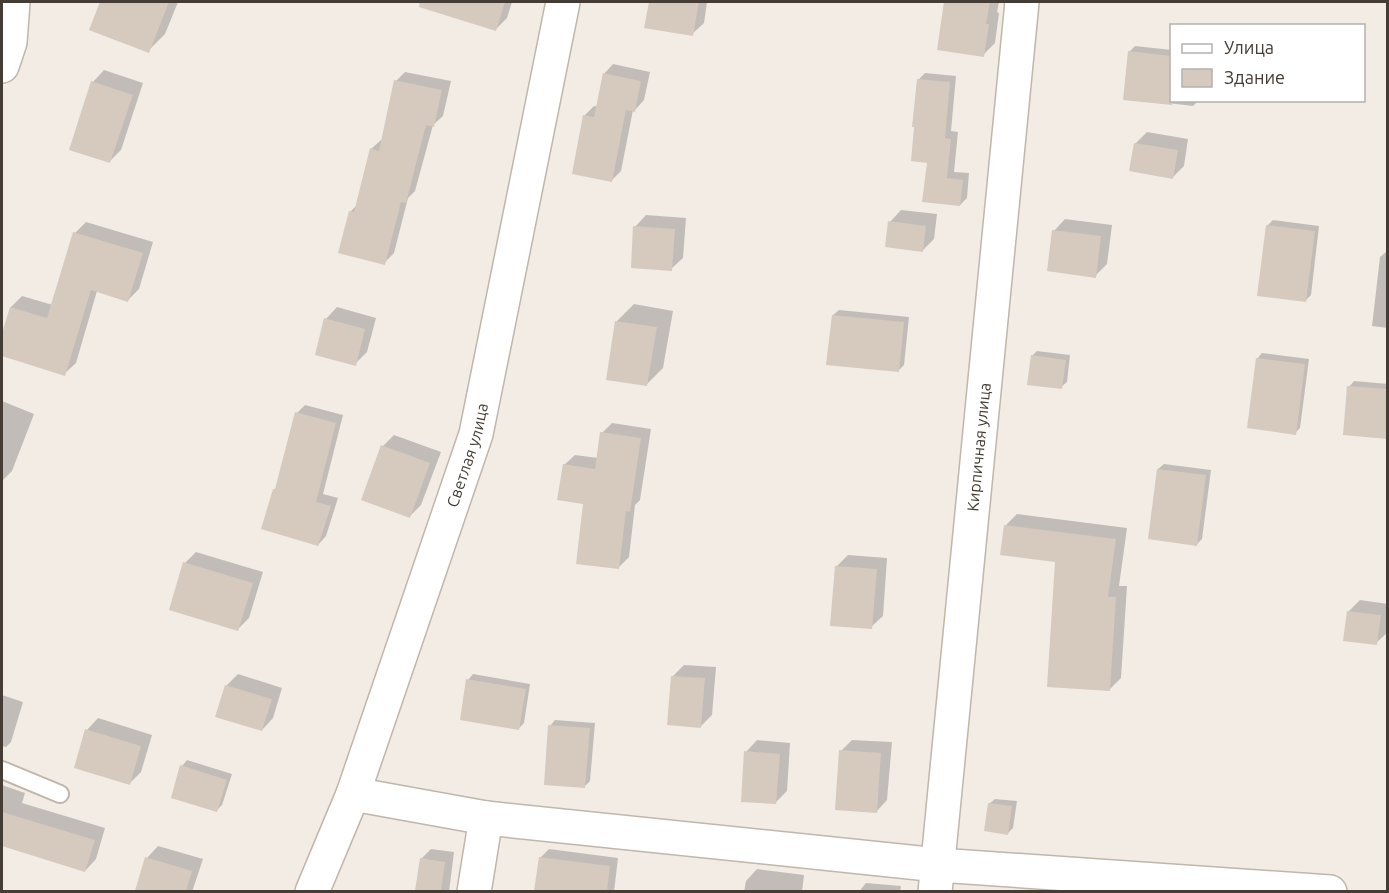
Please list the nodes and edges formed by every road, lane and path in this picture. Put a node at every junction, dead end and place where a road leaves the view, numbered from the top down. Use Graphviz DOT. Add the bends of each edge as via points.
graph roads {
  1 [pos="13,2"];
  2 [pos="563,2"];
  3 [pos="1022,2"];
  4 [pos="4,48"];
  5 [pos="2,770"];
  6 [pos="60,794"];
  7 [pos="353,794"];
  8 [pos="486,818"];
  9 [pos="937,878"];
  10 [pos="312,891"];
  11 [pos="474,891"];
  12 [pos="1330,891"];
  1 -- 4 [label="street"];
  2 -- 7 [label="street, Светлая улица" via="476,434"];
  3 -- 9 [label="street, Кирпичная улица"];
  5 -- 6 [label="lane"];
  7 -- 8 [label="street"];
  7 -- 10 [label="street, Светлая улица"];
  8 -- 9 [label="street"];
  8 -- 11 [label="street"];
  9 -- 12 [label="street"];
}
